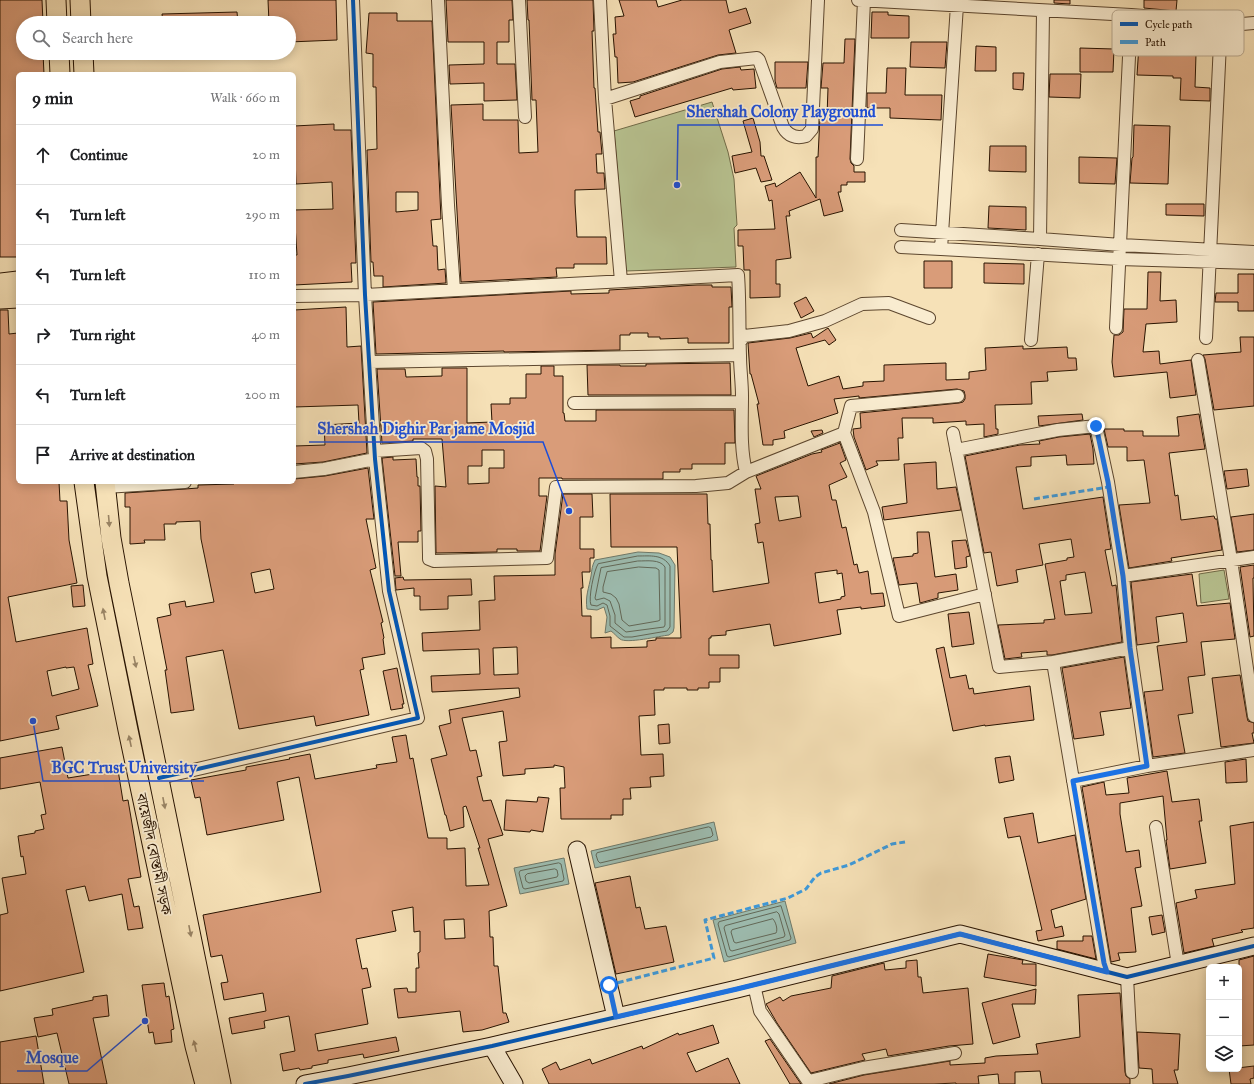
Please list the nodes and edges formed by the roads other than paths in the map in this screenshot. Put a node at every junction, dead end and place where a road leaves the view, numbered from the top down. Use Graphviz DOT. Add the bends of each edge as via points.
graph roads {
  1 [pos="56,0"];
  2 [pos="80,0"];
  3 [pos="353,0"];
  4 [pos="438,0"];
  5 [pos="520,0"];
  6 [pos="600,0"];
  7 [pos="818,0"];
  8 [pos="858,0"];
  9 [pos="864,0"];
  10 [pos="957,6"];
  11 [pos="1043,11"];
  12 [pos="1112,14"];
  13 [pos="57,16"];
  14 [pos="81,16"];
  15 [pos="1254,23"];
  16 [pos="1244,24"];
  17 [pos="1129,56"];
  18 [pos="1219,56"];
  19 [pos="59,60"];
  20 [pos="83,60"];
  21 [pos="60,72"];
  22 [pos="84,72"];
  23 [pos="605,99"];
  24 [pos="525,117"];
  25 [pos="858,159"];
  26 [pos="901,230"];
  27 [pos="942,232"];
  28 [pos="1040,239"];
  29 [pos="1120,245"];
  30 [pos="901,247"];
  31 [pos="941,249"];
  32 [pos="1254,252"];
  33 [pos="1038,254"];
  34 [pos="1210,256"];
  35 [pos="1119,259"];
  36 [pos="1254,263"];
  37 [pos="621,280"];
  38 [pos="16,281"];
  39 [pos="0,283"];
  40 [pos="454,290"];
  41 [pos="365,294"];
  42 [pos="296,296"];
  43 [pos="16,298"];
  44 [pos="0,299"];
  45 [pos="929,318"];
  46 [pos="1116,328"];
  47 [pos="1206,338"];
  48 [pos="1031,340"];
  49 [pos="740,342"];
  50 [pos="740,355"];
  51 [pos="1198,360"];
  52 [pos="370,362"];
  53 [pos="958,396"];
  54 [pos="574,402"];
  55 [pos="742,402"];
  56 [pos="844,433"];
  57 [pos="953,433"];
  58 [pos="956,450"];
  59 [pos="375,455"];
  60 [pos="296,472"];
  61 [pos="746,472"];
  62 [pos="84,484"];
  63 [pos="132,484"];
  64 [pos="105,485"];
  65 [pos="1254,557"];
  66 [pos="1231,560"];
  67 [pos="1123,576"];
  68 [pos="985,594"];
  69 [pos="1130,648"];
  70 [pos="1053,662"];
  71 [pos="1254,716"];
  72 [pos="1254,750"];
  73 [pos="1147,766"];
  74 [pos="159,778"];
  75 [pos="1073,781"];
  76 [pos="1156,827"];
  77 [pos="577,850"];
  78 [pos="1254,946"];
  79 [pos="1178,965"];
  80 [pos="1107,972"];
  81 [pos="1127,977"];
  82 [pos="754,985"];
  83 [pos="616,1017"];
  84 [pos="492,1046"];
  85 [pos="955,1053"];
  86 [pos="1132,1072"];
  87 [pos="810,1083"];
  88 [pos="205,1084"];
  89 [pos="221,1084"];
  90 [pos="305,1084"];
  91 [pos="514,1084"];
  1 -- 13 [label="main road"];
  2 -- 14 [label="main road"];
  3 -- 41 [label="street"];
  4 -- 40 [label="street"];
  5 -- 24 [label="street"];
  6 -- 23 [label="street"];
  7 -- 23 [label="street" via="812,129 806,136 796,138 786,132 757,58 720,62"];
  8 -- 9 [label="street"];
  9 -- 10 [label="street"];
  9 -- 25 [label="street"];
  10 -- 11 [label="street"];
  10 -- 27 [label="street"];
  11 -- 12 [label="street"];
  11 -- 28 [label="street"];
  15 -- 16 [label="street"];
  17 -- 29 [label="street"];
  18 -- 34 [label="street"];
  19 -- 21 [label="main road"];
  20 -- 22 [label="main road"];
  23 -- 37 [label="street"];
  26 -- 27 [label="street"];
  27 -- 28 [label="street"];
  27 -- 31 [label="street"];
  28 -- 29 [label="street"];
  29 -- 34 [label="street"];
  29 -- 35 [label="street"];
  30 -- 31 [label="street"];
  31 -- 33 [label="street"];
  32 -- 34 [label="street"];
  33 -- 35 [label="street"];
  33 -- 48 [label="street"];
  34 -- 35 [label="street"];
  34 -- 36 [label="street"];
  34 -- 47 [label="street"];
  35 -- 46 [label="street"];
  37 -- 40 [label="street"];
  37 -- 49 [label="street" via="738,276"];
  38 -- 39 [label="main road"];
  40 -- 41 [label="street"];
  41 -- 42 [label="street"];
  41 -- 52 [label="street"];
  43 -- 44 [label="main road"];
  45 -- 49 [label="street" via="889,303 862,304 825,321 789,331 744,336"];
  49 -- 50 [label="street"];
  50 -- 52 [label="street"];
  50 -- 55 [label="street"];
  51 -- 66 [label="street"];
  52 -- 59 [label="street"];
  53 -- 56 [label="street" via="852,406"];
  54 -- 55 [label="street"];
  55 -- 61 [label="street" via="741,435"];
  56 -- 61 [label="street"];
  56 -- 68 [label="street" via="874,512 899,616"];
  57 -- 58 [label="street"];
  58 -- 67 [label="street" via="1058,430 1096,426"];
  58 -- 68 [label="street"];
  59 -- 60 [label="street" via="324,469"];
  59 -- 61 [label="street" via="421,448 425,451 428,555 434,561 547,558 556,487 696,486 728,483"];
  59 -- 74 [label="street" via="389,591 418,718"];
  88 -- 62 [label="main road, বায়েজীদ বোস্তামী সড়ক, one-way" via="98,584"];
  63 -- 64 [label="street"];
  64 -- 74 [label="main road, বায়েজীদ বোস্তামী সড়ক, one-way" via="117,575"];
  65 -- 66 [label="street"];
  66 -- 67 [label="street"];
  66 -- 71 [label="street"];
  67 -- 69 [label="street"];
  68 -- 70 [label="street" via="999,667"];
  69 -- 70 [label="street"];
  69 -- 73 [label="street"];
  70 -- 75 [label="street"];
  72 -- 73 [label="street"];
  73 -- 75 [label="street"];
  74 -- 89 [label="main road, বায়েজীদ বোস্তামী সড়ক, one-way"];
  75 -- 80 [label="street"];
  76 -- 79 [label="street"];
  77 -- 83 [label="street"];
  78 -- 79 [label="street"];
  79 -- 81 [label="street"];
  80 -- 81 [label="street"];
  80 -- 82 [label="street" via="960,934"];
  81 -- 86 [label="street"];
  82 -- 83 [label="street"];
  82 -- 87 [label="street" via="760,1011"];
  83 -- 84 [label="street"];
  84 -- 90 [label="street"];
  84 -- 91 [label="street"];
  85 -- 87 [label="street" via="863,1068"];
}
